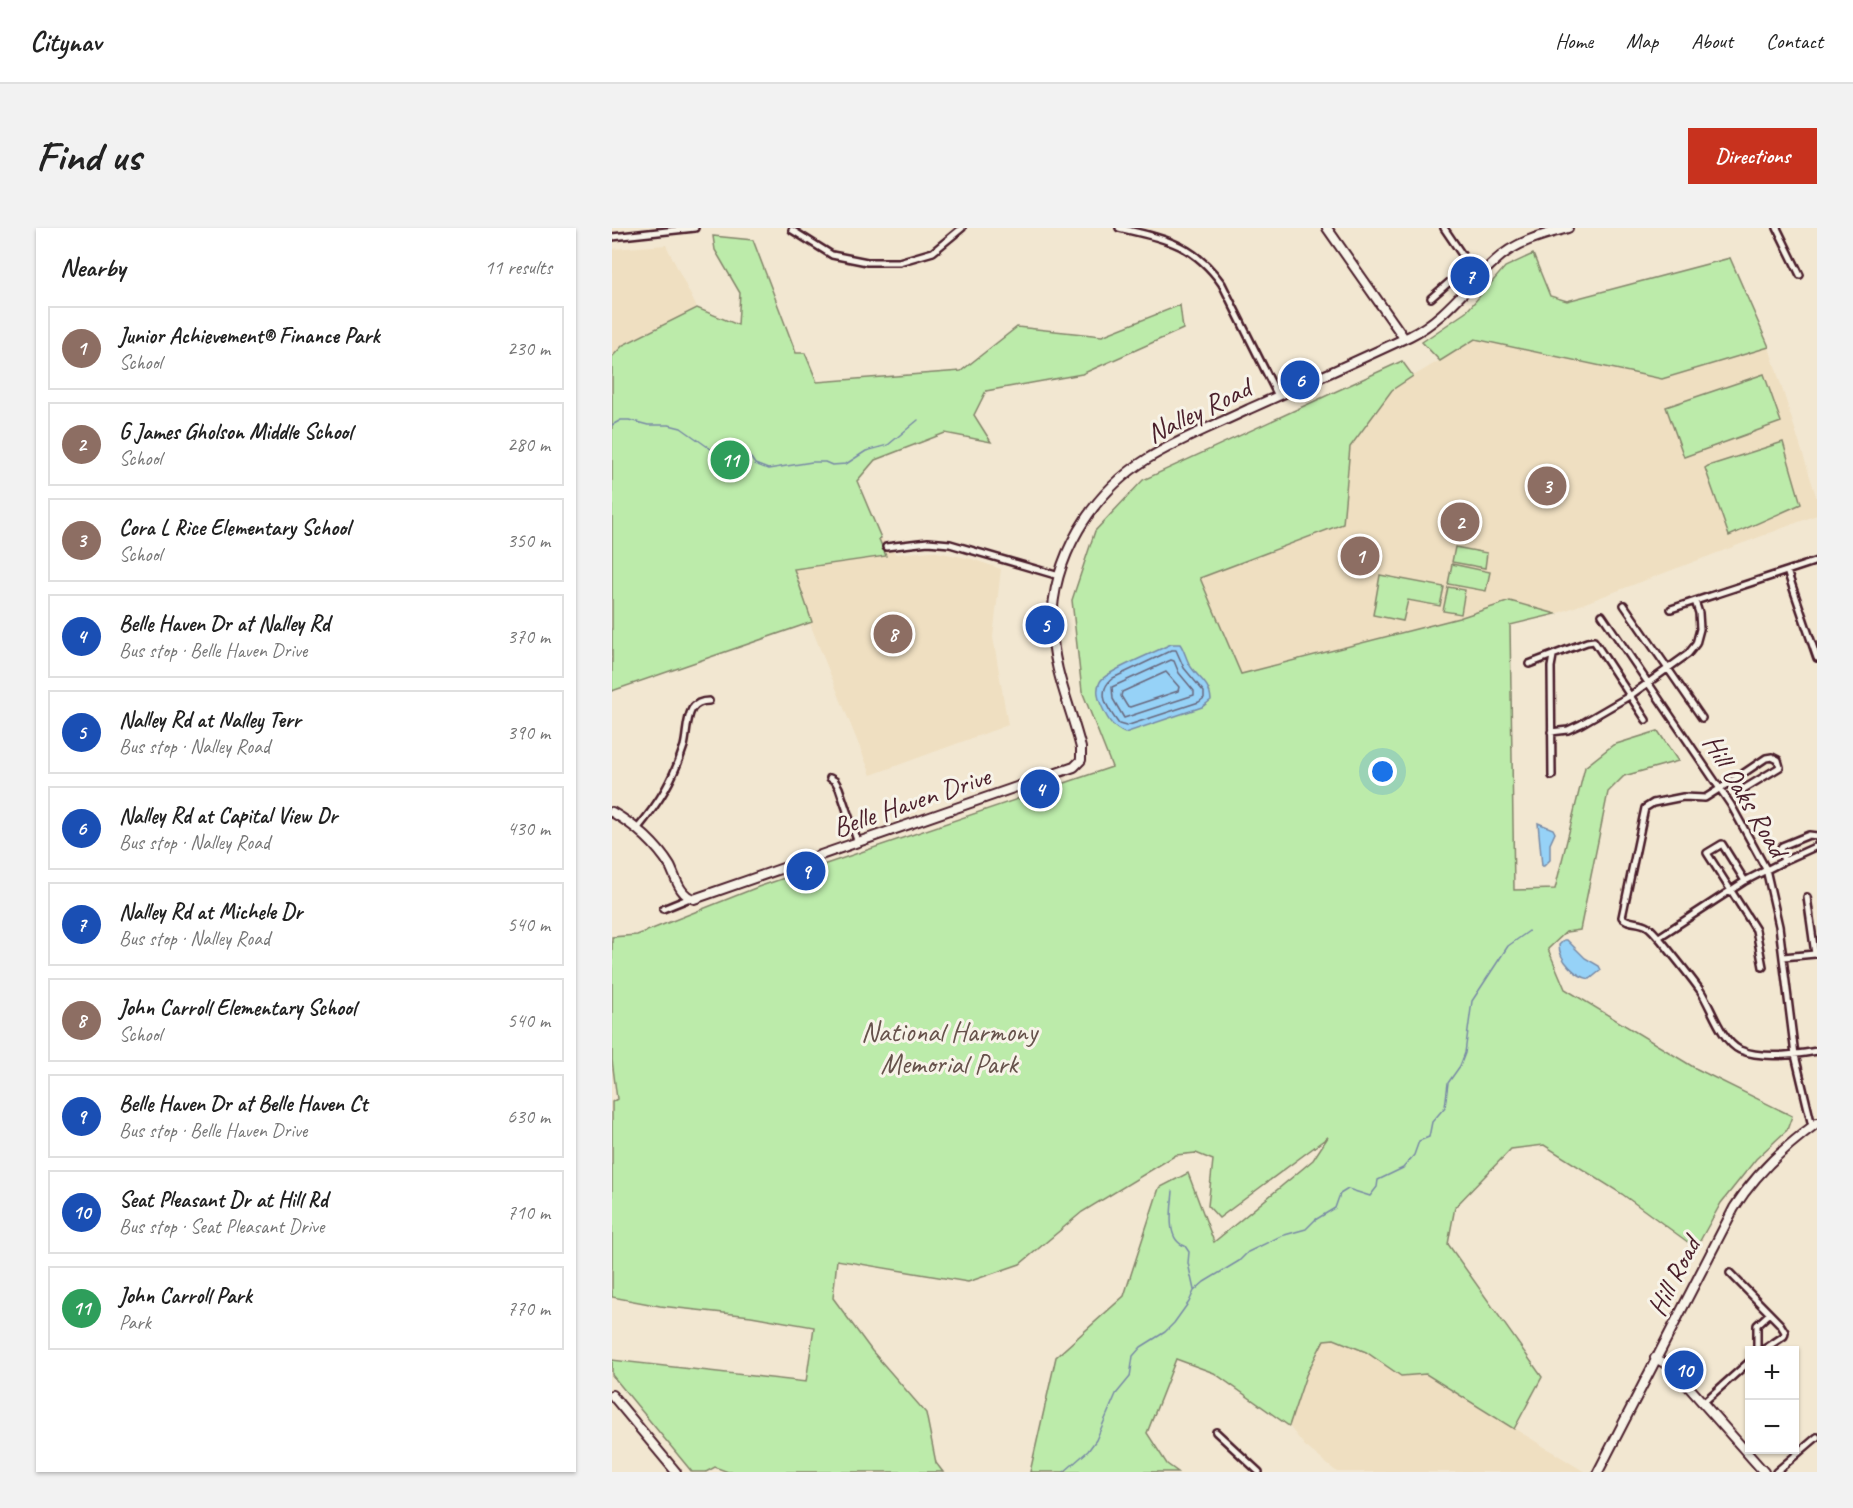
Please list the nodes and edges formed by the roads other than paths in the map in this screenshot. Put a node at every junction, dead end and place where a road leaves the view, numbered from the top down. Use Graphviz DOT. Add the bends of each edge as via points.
graph roads {
  1 [pos="695,228"];
  2 [pos="962,228"];
  3 [pos="1119,228"];
  4 [pos="1327,228"];
  5 [pos="1444,228"];
  6 [pos="1568,228"];
  7 [pos="1777,228"];
  8 [pos="792,230"];
  9 [pos="1537,232"];
  10 [pos="612,237"];
  11 [pos="1469,266"];
  12 [pos="1800,275"];
  13 [pos="1480,276"];
  14 [pos="1431,298"];
  15 [pos="1404,339"];
  16 [pos="1278,396"];
  17 [pos="886,547"];
  18 [pos="1817,561"];
  19 [pos="1787,571"];
  20 [pos="1059,576"];
  21 [pos="1695,602"];
  22 [pos="1624,605"];
  23 [pos="1671,609"];
  24 [pos="1602,615"];
  25 [pos="1553,656"];
  26 [pos="1817,658"];
  27 [pos="1529,664"];
  28 [pos="1668,668"];
  29 [pos="1649,682"];
  30 [pos="1631,695"];
  31 [pos="708,700"];
  32 [pos="1702,718"];
  33 [pos="1646,720"];
  34 [pos="1551,732"];
  35 [pos="1072,769"];
  36 [pos="1551,776"];
  37 [pos="830,778"];
  38 [pos="1735,778"];
  39 [pos="1719,789"];
  40 [pos="612,812"];
  41 [pos="638,828"];
  42 [pos="1817,836"];
  43 [pos="858,843"];
  44 [pos="1817,846"];
  45 [pos="1784,861"];
  46 [pos="1766,869"];
  47 [pos="1745,881"];
  48 [pos="1732,890"];
  49 [pos="1807,897"];
  50 [pos="690,898"];
  51 [pos="663,909"];
  52 [pos="1659,937"];
  53 [pos="1783,957"];
  54 [pos="1763,967"];
  55 [pos="1817,1051"];
  56 [pos="1794,1055"];
  57 [pos="1815,1124"];
  58 [pos="1730,1273"];
  59 [pos="1769,1314"];
  60 [pos="1757,1346"];
  61 [pos="1769,1346"];
  62 [pos="1655,1358"];
  63 [pos="1745,1365"];
  64 [pos="612,1395"];
  65 [pos="1704,1402"];
  66 [pos="1216,1432"];
  67 [pos="1817,1437"];
  68 [pos="676,1472"];
  69 [pos="1258,1472"];
  70 [pos="1598,1472"];
  71 [pos="1764,1472"];
  72 [pos="1776,1472"];
  1 -- 10 [label="street"];
  2 -- 8 [label="street" via="933,252 899,262 844,259"];
  3 -- 16 [label="street" via="1176,243 1210,268 1222,284"];
  4 -- 15 [label="street"];
  5 -- 11 [label="street"];
  6 -- 9 [label="street, Nalley Road"];
  7 -- 12 [label="street"];
  9 -- 13 [label="street, Nalley Road" via="1495,260"];
  11 -- 13 [label="street"];
  11 -- 14 [label="street"];
  13 -- 15 [label="street, Nalley Road" via="1448,310"];
  15 -- 16 [label="street, Nalley Road"];
  16 -- 20 [label="street, Nalley Road" via="1156,454 1125,476 1083,521"];
  17 -- 20 [label="street" via="928,542 950,544"];
  18 -- 19 [label="street"];
  19 -- 21 [label="street"];
  19 -- 26 [label="street"];
  20 -- 35 [label="street, Nalley Road" via="1053,618 1055,660 1082,753 1080,762"];
  21 -- 23 [label="street"];
  21 -- 28 [label="street" via="1700,620 1698,640 1688,654"];
  22 -- 28 [label="street"];
  24 -- 29 [label="street, Hill Oaks Road"];
  25 -- 27 [label="street"];
  25 -- 30 [label="street" via="1594,641"];
  25 -- 34 [label="street"];
  28 -- 29 [label="street"];
  28 -- 32 [label="street"];
  29 -- 30 [label="street"];
  29 -- 39 [label="street, Hill Oaks Road"];
  30 -- 33 [label="street"];
  30 -- 34 [label="street" via="1573,728"];
  31 -- 41 [label="street" via="692,709 672,779"];
  34 -- 36 [label="street"];
  35 -- 43 [label="street, Belle Haven Drive"];
  37 -- 43 [label="street" via="839,788"];
  38 -- 38 [label="street" via="1766,758 1772,757 1781,764 1742,790"];
  38 -- 39 [label="street"];
  39 -- 46 [label="street, Hill Oaks Road"];
  39 -- 52 [label="street" via="1706,798 1683,797 1645,808 1622,917 1645,924"];
  40 -- 41 [label="street"];
  41 -- 50 [label="street" via="663,856 683,893"];
  42 -- 45 [label="street" via="1809,835 1782,846"];
  43 -- 50 [label="street, Belle Haven Drive"];
  44 -- 45 [label="street"];
  45 -- 46 [label="street"];
  46 -- 47 [label="street"];
  46 -- 53 [label="street, Hill Oaks Road"];
  47 -- 48 [label="street"];
  47 -- 48 [label="street" via="1722,844 1707,853"];
  48 -- 52 [label="street"];
  48 -- 54 [label="street" via="1758,934"];
  49 -- 53 [label="street" via="1815,954"];
  50 -- 51 [label="street, Belle Haven Drive"];
  52 -- 56 [label="street" via="1699,989 1735,1047 1756,1053"];
  53 -- 56 [label="street, Hill Oaks Road"];
  55 -- 56 [label="street"];
  56 -- 57 [label="street, Hill Oaks Road"];
  57 -- 62 [label="street, Hill Road" via="1773,1158 1741,1197"];
  58 -- 59 [label="street"];
  59 -- 60 [label="street" via="1757,1325"];
  59 -- 61 [label="street" via="1785,1332"];
  62 -- 65 [label="street" via="1668,1365"];
  62 -- 70 [label="street, Hill Road"];
  63 -- 65 [label="street"];
  64 -- 68 [label="street"];
  65 -- 71 [label="street"];
  66 -- 69 [label="street"];
  67 -- 72 [label="street"];
}
